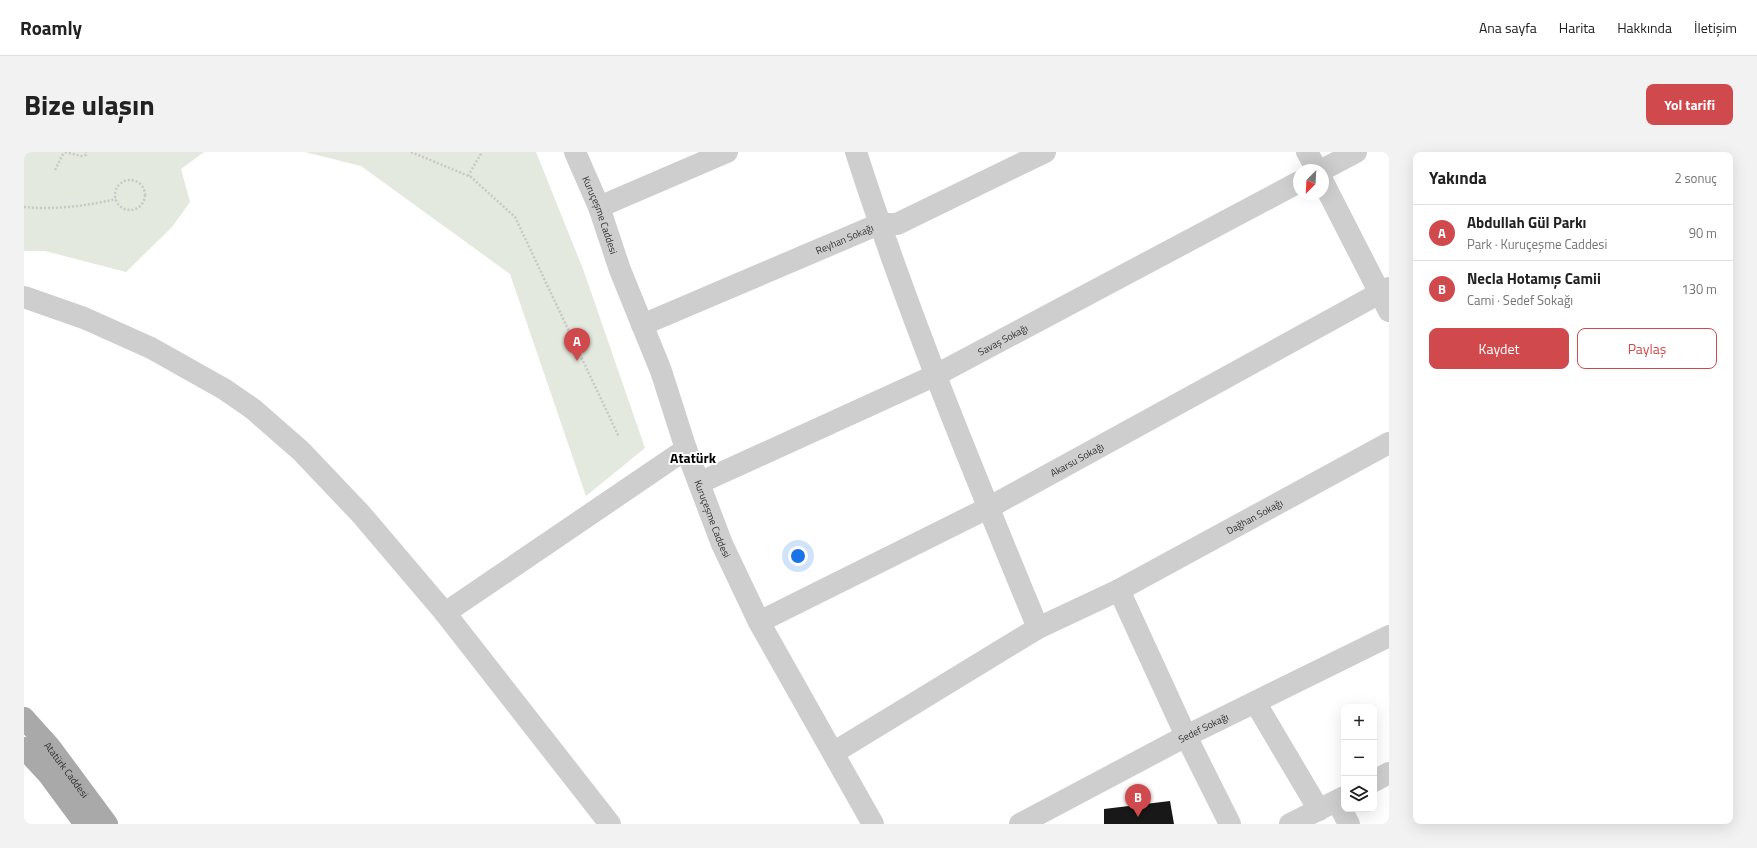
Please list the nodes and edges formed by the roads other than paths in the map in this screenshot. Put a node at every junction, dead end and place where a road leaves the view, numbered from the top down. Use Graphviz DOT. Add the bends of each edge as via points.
graph roads {
  1 [pos="574,152"];
  2 [pos="726,152"];
  3 [pos="856,152"];
  4 [pos="1045,152"];
  5 [pos="1307,152"];
  6 [pos="1356,152"];
  7 [pos="1314,164"];
  8 [pos="1329,166"];
  9 [pos="1293,185"];
  10 [pos="1329,193"];
  11 [pos="599,207"];
  12 [pos="879,224"];
  13 [pos="24,297"];
  14 [pos="1386,297"];
  15 [pos="642,325"];
  16 [pos="936,375"];
  17 [pos="1389,444"];
  18 [pos="686,449"];
  19 [pos="700,483"];
  20 [pos="988,508"];
  21 [pos="1119,590"];
  22 [pos="445,613"];
  23 [pos="759,622"];
  24 [pos="1038,628"];
  25 [pos="1389,636"];
  26 [pos="1255,702"];
  27 [pos="24,718"];
  28 [pos="1186,736"];
  29 [pos="24,748"];
  30 [pos="833,753"];
  31 [pos="1389,773"];
  32 [pos="1377,779"];
  33 [pos="1334,803"];
  34 [pos="85,824"];
  35 [pos="107,824"];
  36 [pos="610,824"];
  37 [pos="873,824"];
  38 [pos="1020,824"];
  39 [pos="1230,824"];
  40 [pos="1290,824"];
  41 [pos="1349,824"];
  1 -- 11 [label="street, Kuruçeşme Caddesi"];
  2 -- 11 [label="street"];
  3 -- 12 [label="street"];
  4 -- 12 [label="street, Reyhan Sokağı" via="897,224"];
  5 -- 7 [label="street"];
  6 -- 8 [label="street"];
  9 -- 16 [label="street, Savaş Sokağı"];
  10 -- 14 [label="street"];
  11 -- 15 [label="street, Kuruçeşme Caddesi"];
  12 -- 15 [label="street, Reyhan Sokağı"];
  12 -- 16 [label="street"];
  13 -- 22 [label="street" via="84,318 151,348 224,389 253,409 301,451 360,512"];
  14 -- 20 [label="street, Akarsu Sokağı"];
  15 -- 18 [label="street, Kuruçeşme Caddesi" via="661,371"];
  16 -- 19 [label="street, Savaş Sokağı"];
  16 -- 20 [label="street"];
  17 -- 21 [label="street, Dağhan Sokağı"];
  18 -- 19 [label="street, Kuruçeşme Caddesi"];
  18 -- 22 [label="street"];
  19 -- 23 [label="street, Kuruçeşme Caddesi" via="722,544"];
  20 -- 23 [label="street, Akarsu Sokağı"];
  20 -- 24 [label="street"];
  21 -- 24 [label="street, Dağhan Sokağı"];
  21 -- 28 [label="street"];
  22 -- 36 [label="street"];
  23 -- 30 [label="street, Kuruçeşme Caddesi"];
  24 -- 30 [label="street, Dağhan Sokağı"];
  25 -- 26 [label="street, Sedef Sokağı"];
  26 -- 28 [label="street, Sedef Sokağı"];
  26 -- 33 [label="street"];
  27 -- 35 [label="main road, Atatürk Caddesi" via="50,747"];
  28 -- 38 [label="street, Sedef Sokağı"];
  28 -- 39 [label="street"];
  29 -- 34 [label="main road" via="48,774"];
  30 -- 37 [label="street, Kuruçeşme Caddesi"];
  31 -- 32 [label="street"];
  33 -- 40 [label="street"];
  33 -- 41 [label="street"];
}
